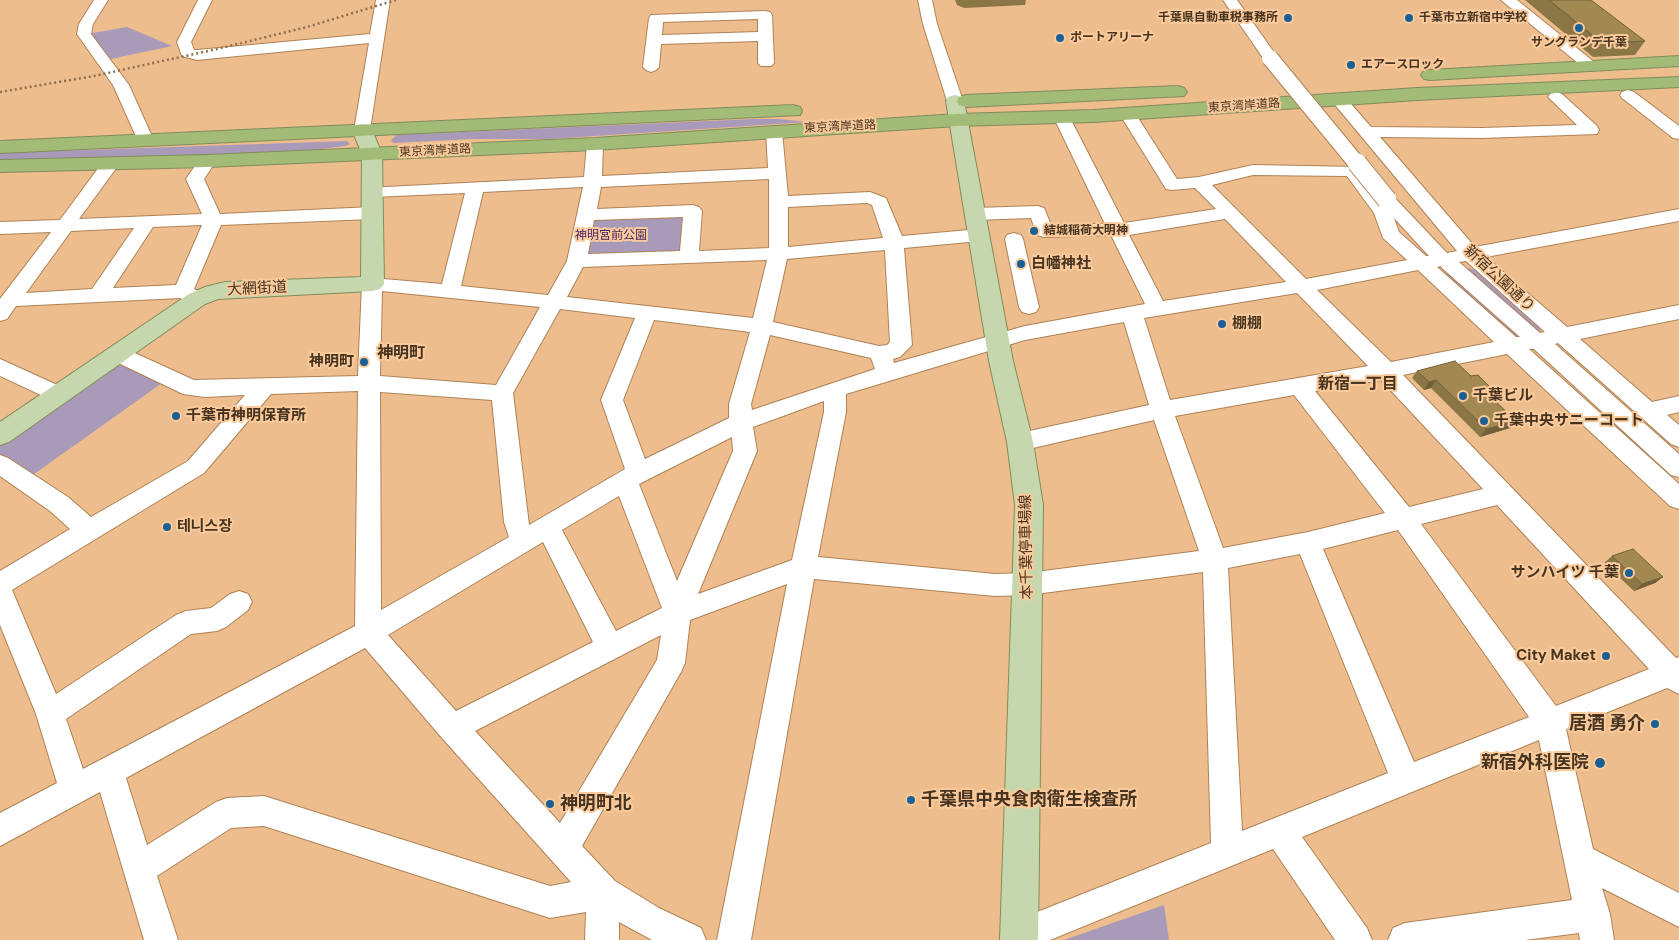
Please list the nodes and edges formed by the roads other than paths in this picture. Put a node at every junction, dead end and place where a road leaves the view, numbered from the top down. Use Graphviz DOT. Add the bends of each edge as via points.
graph roads {
  1 [pos="101,0"];
  2 [pos="205,0"];
  3 [pos="382,0"];
  4 [pos="925,0"];
  5 [pos="1230,0"];
  6 [pos="1508,0"];
  7 [pos="680,17"];
  8 [pos="753,27"];
  9 [pos="376,38"];
  10 [pos="702,38"];
  11 [pos="654,40"];
  12 [pos="1679,61"];
  13 [pos="766,62"];
  14 [pos="1589,65"];
  15 [pos="651,67"];
  16 [pos="1679,74"];
  17 [pos="1357,81"];
  18 [pos="1679,82"];
  19 [pos="1310,83"];
  20 [pos="1274,85"];
  21 [pos="1679,93"];
  22 [pos="1628,95"];
  23 [pos="1556,96"];
  24 [pos="1385,97"];
  25 [pos="1339,100"];
  26 [pos="951,108"];
  27 [pos="812,110"];
  28 [pos="1127,113"];
  29 [pos="1061,116"];
  30 [pos="362,130"];
  31 [pos="774,131"];
  32 [pos="1368,132"];
  33 [pos="1679,134"];
  34 [pos="146,141"];
  35 [pos="595,144"];
  36 [pos="0,147"];
  37 [pos="372,154"];
  38 [pos="207,161"];
  39 [pos="111,163"];
  40 [pos="0,166"];
  41 [pos="778,172"];
  42 [pos="593,181"];
  43 [pos="1199,182"];
  44 [pos="475,187"];
  45 [pos="372,202"];
  46 [pos="779,202"];
  47 [pos="1228,213"];
  48 [pos="586,215"];
  49 [pos="1679,216"];
  50 [pos="214,220"];
  51 [pos="147,223"];
  52 [pos="66,225"];
  53 [pos="0,228"];
  54 [pos="1117,229"];
  55 [pos="998,232"];
  56 [pos="894,242"];
  57 [pos="778,254"];
  58 [pos="1470,254"];
  59 [pos="689,257"];
  60 [pos="1435,260"];
  61 [pos="577,261"];
  62 [pos="372,284"];
  63 [pos="1302,286"];
  64 [pos="450,291"];
  65 [pos="190,295"];
  66 [pos="98,296"];
  67 [pos="554,302"];
  68 [pos="5,307"];
  69 [pos="1029,307"];
  70 [pos="1145,311"];
  71 [pos="1679,312"];
  72 [pos="647,313"];
  73 [pos="762,326"];
  74 [pos="1545,339"];
  75 [pos="998,340"];
  76 [pos="1511,345"];
  77 [pos="118,354"];
  78 [pos="884,363"];
  79 [pos="0,367"];
  80 [pos="1386,370"];
  81 [pos="369,383"];
  82 [pos="266,386"];
  83 [pos="1298,386"];
  84 [pos="834,389"];
  85 [pos="502,393"];
  86 [pos="58,395"];
  87 [pos="1679,404"];
  88 [pos="1162,410"];
  89 [pos="1647,411"];
  90 [pos="741,422"];
  91 [pos="0,435"];
  92 [pos="1679,438"];
  93 [pos="1020,442"];
  94 [pos="0,464"];
  95 [pos="1679,468"];
  96 [pos="631,476"];
  97 [pos="1501,494"];
  98 [pos="1679,499"];
  99 [pos="1404,519"];
  100 [pos="548,527"];
  101 [pos="89,531"];
  102 [pos="523,542"];
  103 [pos="1308,542"];
  104 [pos="1215,560"];
  105 [pos="804,567"];
  106 [pos="0,584"];
  107 [pos="1028,584"];
  108 [pos="0,592"];
  109 [pos="239,602"];
  110 [pos="677,613"];
  111 [pos="368,632"];
  112 [pos="610,647"];
  113 [pos="1677,675"];
  114 [pos="50,714"];
  115 [pos="1550,722"];
  116 [pos="452,728"];
  117 [pos="109,772"];
  118 [pos="1406,780"];
  119 [pos="75,790"];
  120 [pos="0,830"];
  121 [pos="1279,831"];
  122 [pos="562,850"];
  123 [pos="1226,852"];
  124 [pos="1581,860"];
  125 [pos="140,868"];
  126 [pos="603,893"];
  127 [pos="1679,912"];
  128 [pos="1595,927"];
  129 [pos="1019,938"];
  130 [pos="162,940"];
  131 [pos="602,940"];
  132 [pos="689,940"];
  133 [pos="734,940"];
  134 [pos="1355,940"];
  135 [pos="1405,940"];
  1 -- 34 [label="street" via="86,24 84,34 121,84"];
  2 -- 9 [label="street" via="184,42 186,53 196,55"];
  3 -- 9 [label="street"];
  4 -- 26 [label="street"];
  5 -- 60 [label="street, bridge" via="1270,58"];
  6 -- 14 [label="street"];
  7 -- 8 [label="street" via="700,17"];
  7 -- 10 [label="street" via="680,31"];
  7 -- 11 [label="street" via="656,18"];
  8 -- 10 [label="street"];
  8 -- 10 [label="street"];
  8 -- 13 [label="street"];
  9 -- 30 [label="street"];
  10 -- 11 [label="street"];
  11 -- 15 [label="street"];
  12 -- 14 [label="highway"];
  14 -- 17 [label="highway"];
  16 -- 26 [label="highway, 東京湾岸道路" via="1201,91"];
  18 -- 24 [label="highway, 東京湾岸道路"];
  19 -- 20 [label="highway"];
  21 -- 22 [label="highway"];
  22 -- 23 [label="highway"];
  22 -- 33 [label="street"];
  23 -- 24 [label="highway"];
  23 -- 32 [label="street" via="1591,130"];
  24 -- 25 [label="highway, 東京湾岸道路"];
  25 -- 28 [label="highway, 東京湾岸道路"];
  25 -- 32 [label="street, 新宿公園通り"];
  26 -- 29 [label="highway, 東京湾岸道路"];
  26 -- 31 [label="highway, 東京湾岸道路"];
  26 -- 55 [label="main road, 本千葉停車場線"];
  27 -- 30 [label="highway, 東京湾岸道路"];
  28 -- 29 [label="highway, 東京湾岸道路"];
  28 -- 43 [label="street" via="1172,185"];
  29 -- 54 [label="street"];
  30 -- 34 [label="highway, 東京湾岸道路"];
  30 -- 37 [label="main road"];
  31 -- 35 [label="highway, 東京湾岸道路"];
  31 -- 41 [label="street"];
  32 -- 58 [label="street, 新宿公園通り"];
  34 -- 36 [label="highway, 東京湾岸道路"];
  35 -- 37 [label="highway, 東京湾岸道路"];
  35 -- 42 [label="street"];
  37 -- 38 [label="highway, 東京湾岸道路"];
  37 -- 45 [label="main road"];
  38 -- 39 [label="highway, 東京湾岸道路"];
  38 -- 50 [label="street" via="194,179"];
  39 -- 40 [label="highway, 東京湾岸道路"];
  39 -- 52 [label="street"];
  41 -- 42 [label="street"];
  41 -- 46 [label="street"];
  42 -- 44 [label="street"];
  42 -- 48 [label="street"];
  43 -- 47 [label="street"];
  43 -- 60 [label="street" via="1253,170 1352,171 1383,213 1390,234"];
  44 -- 45 [label="street"];
  44 -- 64 [label="street"];
  45 -- 50 [label="street"];
  45 -- 62 [label="main road"];
  46 -- 56 [label="street" via="870,197 880,202"];
  46 -- 57 [label="street"];
  47 -- 54 [label="street"];
  47 -- 63 [label="street"];
  48 -- 59 [label="street" via="693,211"];
  48 -- 61 [label="street"];
  49 -- 58 [label="street"];
  50 -- 51 [label="street"];
  50 -- 65 [label="street"];
  51 -- 52 [label="street"];
  51 -- 66 [label="street"];
  52 -- 53 [label="street"];
  52 -- 68 [label="street"];
  54 -- 55 [label="street" via="1044,231 1038,212"];
  54 -- 70 [label="street"];
  55 -- 56 [label="street"];
  55 -- 69 [label="street"];
  55 -- 75 [label="main road, 本千葉停車場線"];
  56 -- 57 [label="street"];
  56 -- 78 [label="street" via="901,345"];
  57 -- 59 [label="street"];
  57 -- 73 [label="street"];
  58 -- 60 [label="street"];
  58 -- 74 [label="street, 新宿公園通り"];
  59 -- 61 [label="street"];
  60 -- 63 [label="street"];
  60 -- 74 [label="street"];
  60 -- 76 [label="street"];
  61 -- 67 [label="street"];
  62 -- 64 [label="street"];
  62 -- 65 [label="main road, 大網街道" via="225,290"];
  62 -- 81 [label="street"];
  63 -- 70 [label="street"];
  63 -- 80 [label="street"];
  64 -- 67 [label="street"];
  65 -- 66 [label="street"];
  65 -- 77 [label="main road, 大網街道"];
  66 -- 68 [label="street"];
  67 -- 72 [label="street"];
  67 -- 85 [label="street"];
  70 -- 75 [label="street"];
  70 -- 88 [label="street"];
  71 -- 74 [label="street"];
  72 -- 73 [label="street"];
  72 -- 96 [label="street" via="612,400"];
  73 -- 78 [label="street"];
  73 -- 90 [label="street" via="740,404"];
  74 -- 76 [label="street"];
  74 -- 89 [label="street, 新宿公園通り"];
  74 -- 95 [label="street"];
  75 -- 78 [label="street"];
  75 -- 93 [label="main road, 本千葉停車場線"];
  76 -- 80 [label="street"];
  76 -- 98 [label="street"];
  77 -- 82 [label="street" via="191,388"];
  77 -- 86 [label="main road, 大網街道"];
  78 -- 84 [label="street"];
  79 -- 86 [label="street"];
  80 -- 83 [label="street"];
  80 -- 97 [label="street"];
  81 -- 82 [label="street"];
  81 -- 85 [label="street"];
  81 -- 111 [label="street"];
  82 -- 101 [label="street" via="196,467"];
  83 -- 88 [label="street"];
  83 -- 99 [label="street"];
  84 -- 90 [label="street"];
  84 -- 105 [label="street" via="835,412"];
  85 -- 102 [label="street" via="516,522"];
  86 -- 91 [label="main road, 大網街道"];
  87 -- 89 [label="street"];
  88 -- 93 [label="street"];
  88 -- 104 [label="street"];
  89 -- 92 [label="street, 新宿公園通り"];
  90 -- 96 [label="street"];
  90 -- 110 [label="street" via="745,451"];
  93 -- 107 [label="main road, 本千葉停車場線" via="1029,506"];
  94 -- 101 [label="street" via="59,504"];
  96 -- 100 [label="street"];
  96 -- 110 [label="street"];
  97 -- 99 [label="street"];
  97 -- 113 [label="street"];
  99 -- 103 [label="street"];
  99 -- 115 [label="street"];
  100 -- 102 [label="street"];
  100 -- 112 [label="street"];
  101 -- 106 [label="street"];
  102 -- 111 [label="street"];
  103 -- 104 [label="street"];
  103 -- 118 [label="street"];
  104 -- 107 [label="street"];
  104 -- 123 [label="street"];
  105 -- 107 [label="street" via="995,585"];
  105 -- 110 [label="street"];
  105 -- 133 [label="street"];
  107 -- 129 [label="main road, 本千葉停車場線"];
  108 -- 114 [label="street"];
  109 -- 114 [label="street" via="217,619 186,623"];
  110 -- 112 [label="street"];
  110 -- 122 [label="street" via="671,663"];
  111 -- 116 [label="street"];
  111 -- 117 [label="street"];
  112 -- 116 [label="street"];
  113 -- 115 [label="street"];
  114 -- 119 [label="street"];
  115 -- 118 [label="street"];
  115 -- 124 [label="street"];
  116 -- 122 [label="street"];
  117 -- 119 [label="street"];
  117 -- 125 [label="street"];
  118 -- 121 [label="street"];
  119 -- 120 [label="street"];
  121 -- 123 [label="street"];
  121 -- 134 [label="street"];
  122 -- 126 [label="street"];
  123 -- 129 [label="street"];
  124 -- 127 [label="street"];
  124 -- 128 [label="street"];
  125 -- 126 [label="street" via="227,813 264,811 550,902"];
  125 -- 130 [label="street"];
  126 -- 131 [label="street"];
  126 -- 132 [label="street" via="647,920"];
  128 -- 135 [label="street"];
}
